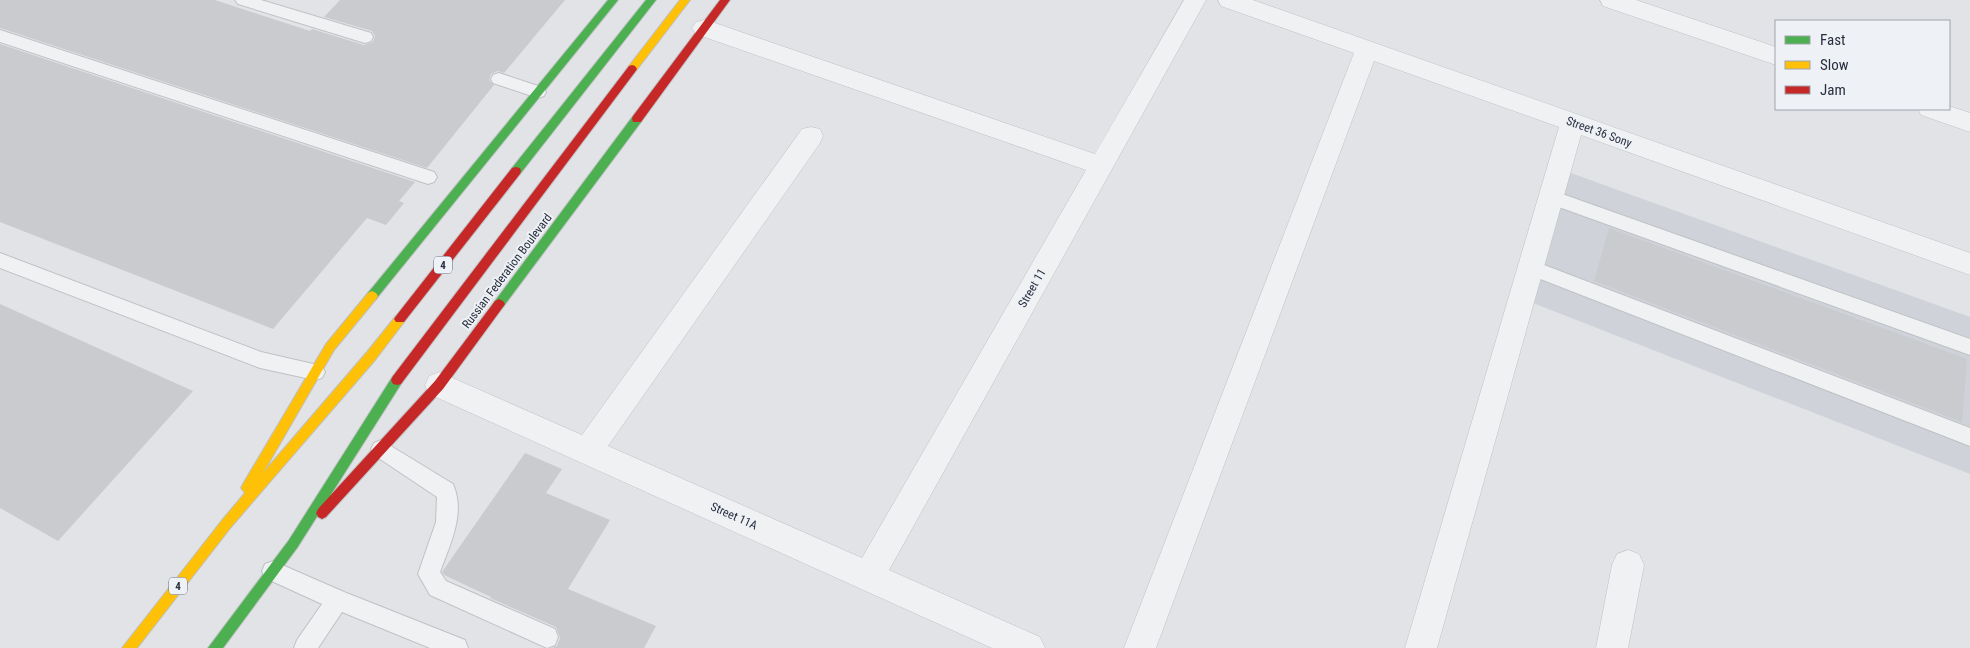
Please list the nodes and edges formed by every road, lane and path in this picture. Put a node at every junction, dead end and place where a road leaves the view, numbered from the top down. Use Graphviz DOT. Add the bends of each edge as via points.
graph roads {
  1 [pos="243,0"];
  2 [pos="613,0"];
  3 [pos="651,0"];
  4 [pos="685,0"];
  5 [pos="725,0"];
  6 [pos="1195,0"];
  7 [pos="1229,0"];
  8 [pos="1611,0"];
  9 [pos="704,28"];
  10 [pos="0,36"];
  11 [pos="365,37"];
  12 [pos="1367,49"];
  13 [pos="1775,56"];
  14 [pos="499,80"];
  15 [pos="538,92"];
  16 [pos="1933,110"];
  17 [pos="1970,122"];
  18 [pos="1572,123"];
  19 [pos="811,136"];
  20 [pos="1102,166"];
  21 [pos="428,177"];
  22 [pos="1551,197"];
  23 [pos="0,260"];
  24 [pos="1970,264"];
  25 [pos="1531,268"];
  26 [pos="1970,347"];
  27 [pos="314,372"];
  28 [pos="439,385"];
  29 [pos="1970,436"];
  30 [pos="381,449"];
  31 [pos="588,451"];
  32 [pos="227,523"];
  33 [pos="293,544"];
  34 [pos="1628,565"];
  35 [pos="273,571"];
  36 [pos="869,576"];
  37 [pos="338,600"];
  38 [pos="547,637"];
  39 [pos="129,648"];
  40 [pos="215,648"];
  41 [pos="305,648"];
  42 [pos="457,648"];
  43 [pos="1029,648"];
  44 [pos="1140,648"];
  45 [pos="1421,648"];
  46 [pos="1612,648"];
  1 -- 11 [label="lane"];
  2 -- 15 [label="main road"];
  3 -- 32 [label="main road, 4" via="372,356"];
  4 -- 33 [label="main road, Russian Federation Boulevard" via="407,364"];
  5 -- 9 [label="main road, Russian Federation Boulevard"];
  6 -- 20 [label="street, Street 11"];
  7 -- 12 [label="street, Street 36 Sony"];
  8 -- 13 [label="street"];
  9 -- 20 [label="street"];
  9 -- 28 [label="main road, Russian Federation Boulevard"];
  10 -- 21 [label="lane"];
  12 -- 18 [label="street, Street 36 Sony"];
  12 -- 44 [label="street"];
  14 -- 15 [label="lane"];
  15 -- 27 [label="main road" via="330,346"];
  16 -- 17 [label="street"];
  18 -- 22 [label="street"];
  18 -- 24 [label="street, Street 36 Sony"];
  19 -- 31 [label="street"];
  20 -- 36 [label="street, Street 11"];
  22 -- 25 [label="street"];
  22 -- 26 [label="lane"];
  23 -- 27 [label="lane" via="260,360"];
  25 -- 29 [label="lane"];
  25 -- 45 [label="street"];
  27 -- 32 [label="main road"];
  28 -- 30 [label="main road, Russian Federation Boulevard"];
  28 -- 31 [label="street, Street 11A"];
  30 -- 33 [label="main road, Russian Federation Boulevard"];
  30 -- 38 [label="lane" via="446,491 450,502 449,514 429,574 438,588"];
  31 -- 36 [label="street, Street 11A"];
  32 -- 39 [label="main road, 4"];
  33 -- 35 [label="main road, Russian Federation Boulevard"];
  34 -- 46 [label="street"];
  35 -- 37 [label="lane"];
  35 -- 40 [label="main road, Russian Federation Boulevard"];
  36 -- 43 [label="street, Street 11A"];
  37 -- 41 [label="lane"];
  37 -- 42 [label="lane"];
}
